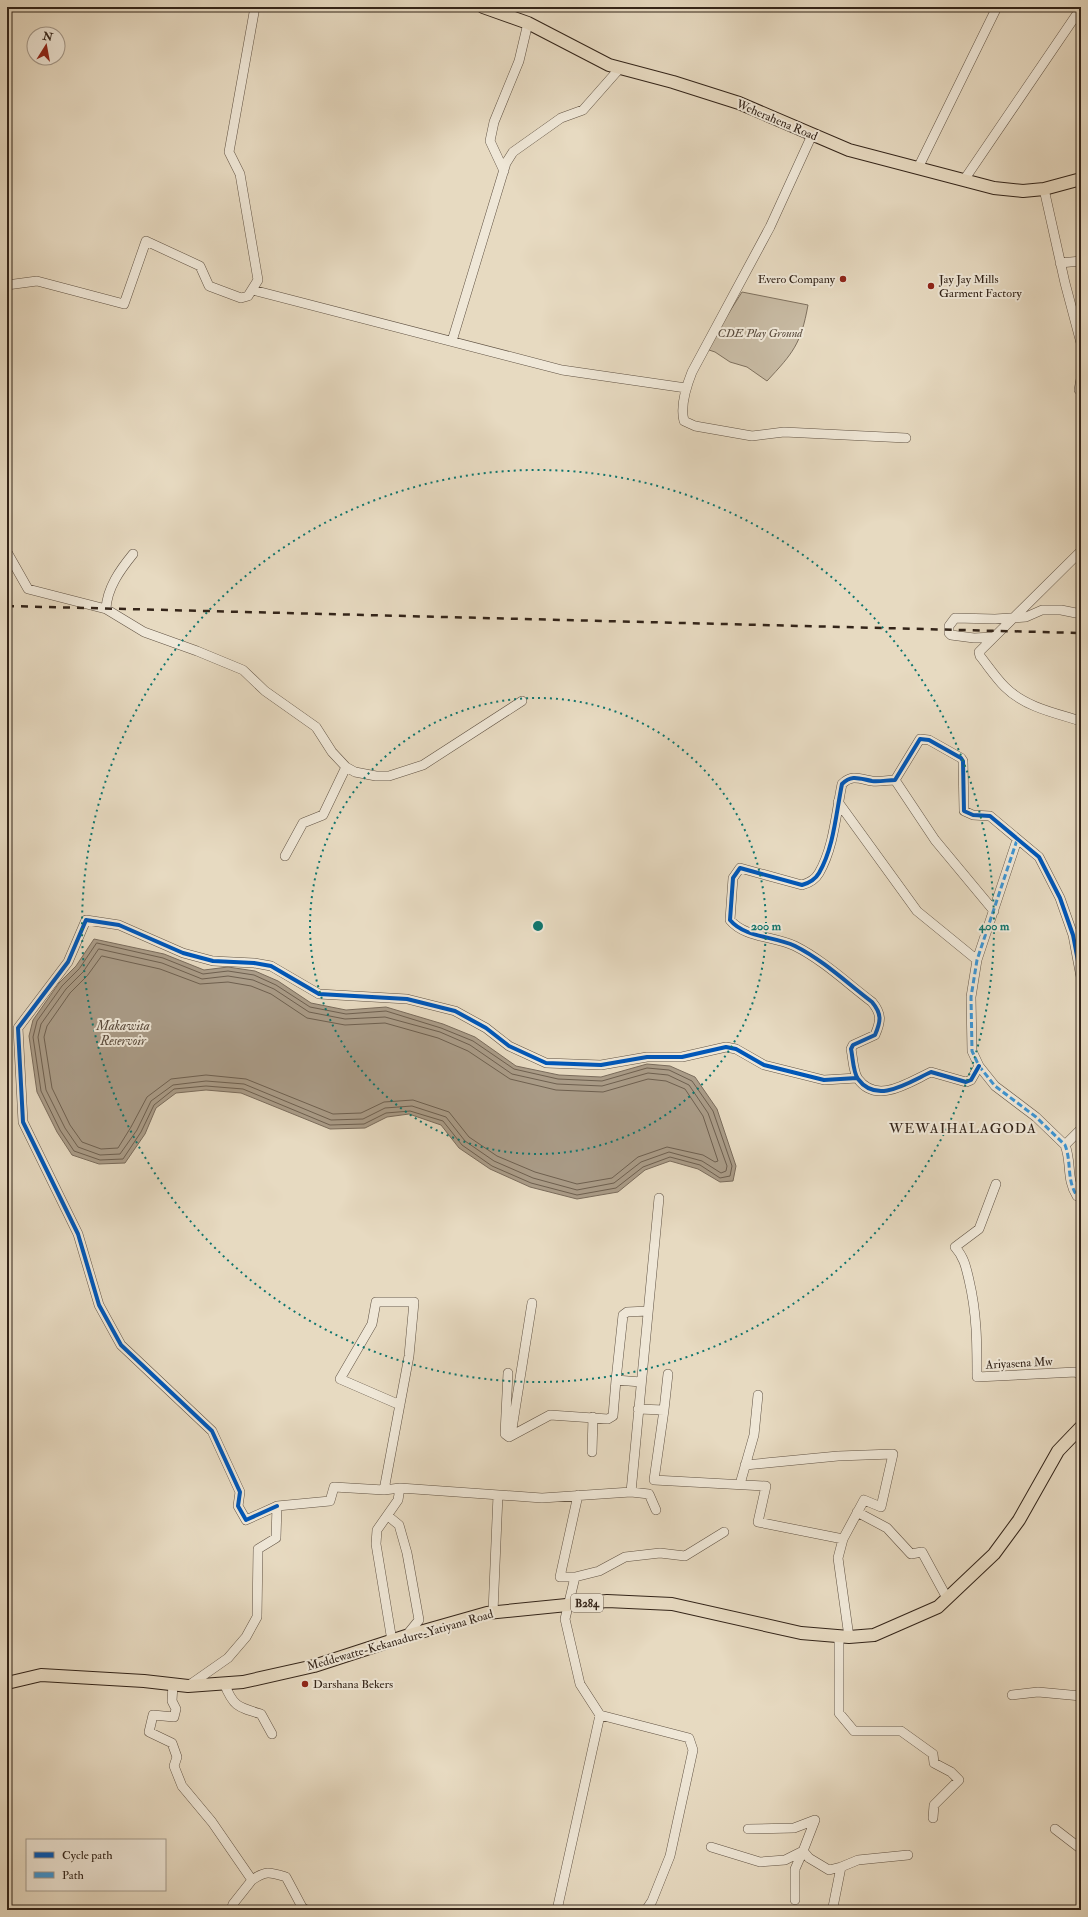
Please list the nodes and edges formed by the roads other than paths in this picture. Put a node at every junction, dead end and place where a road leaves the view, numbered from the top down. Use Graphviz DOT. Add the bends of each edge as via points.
graph roads {
  1 [pos="255,7"];
  2 [pos="483,7"];
  3 [pos="997,7"];
  4 [pos="1081,8"];
  5 [pos="528,23"];
  6 [pos="620,68"];
  7 [pos="812,135"];
  8 [pos="918,168"];
  9 [pos="504,171"];
  10 [pos="1081,179"];
  11 [pos="964,180"];
  12 [pos="1044,189"];
  13 [pos="1081,261"];
  14 [pos="1060,263"];
  15 [pos="7,285"];
  16 [pos="253,290"];
  17 [pos="452,341"];
  18 [pos="1081,343"];
  19 [pos="1081,379"];
  20 [pos="686,388"];
  21 [pos="1079,390"];
  22 [pos="906,438"];
  23 [pos="1081,551"];
  24 [pos="7,552"];
  25 [pos="133,554"];
  26 [pos="106,609"];
  27 [pos="1081,614"];
  28 [pos="1012,618"];
  29 [pos="993,637"];
  30 [pos="522,701"];
  31 [pos="1081,721"];
  32 [pos="346,767"];
  33 [pos="895,780"];
  34 [pos="838,802"];
  35 [pos="1017,840"];
  36 [pos="285,856"];
  37 [pos="994,911"];
  38 [pos="977,960"];
  39 [pos="1081,977"];
  40 [pos="979,1066"];
  41 [pos="858,1078"];
  42 [pos="1079,1133"];
  43 [pos="1066,1145"];
  44 [pos="996,1184"];
  45 [pos="1081,1197"];
  46 [pos="659,1198"];
  47 [pos="532,1302"];
  48 [pos="648,1311"];
  49 [pos="508,1374"];
  50 [pos="668,1374"];
  51 [pos="1081,1376"];
  52 [pos="616,1380"];
  53 [pos="641,1382"];
  54 [pos="758,1395"];
  55 [pos="400,1405"];
  56 [pos="638,1409"];
  57 [pos="664,1410"];
  58 [pos="593,1418"];
  59 [pos="1081,1428"];
  60 [pos="511,1435"];
  61 [pos="592,1452"];
  62 [pos="745,1465"];
  63 [pos="740,1484"];
  64 [pos="400,1488"];
  65 [pos="384,1490"];
  66 [pos="631,1492"];
  67 [pos="498,1495"];
  68 [pos="578,1496"];
  69 [pos="278,1506"];
  70 [pos="656,1510"];
  71 [pos="857,1512"];
  72 [pos="388,1516"];
  73 [pos="724,1532"];
  74 [pos="843,1539"];
  75 [pos="575,1577"];
  76 [pos="947,1598"];
  77 [pos="569,1604"];
  78 [pos="493,1612"];
  79 [pos="406,1636"];
  80 [pos="844,1636"];
  81 [pos="392,1641"];
  82 [pos="7,1683"];
  83 [pos="224,1683"];
  84 [pos="173,1684"];
  85 [pos="188,1686"];
  86 [pos="1012,1695"];
  87 [pos="1081,1696"];
  88 [pos="600,1715"];
  89 [pos="272,1734"];
  90 [pos="933,1818"];
  91 [pos="748,1829"];
  92 [pos="1055,1829"];
  93 [pos="711,1846"];
  94 [pos="1081,1849"];
  95 [pos="803,1851"];
  96 [pos="908,1855"];
  97 [pos="840,1867"];
  98 [pos="252,1880"];
  99 [pos="795,1900"];
  100 [pos="231,1910"];
  101 [pos="306,1910"];
  102 [pos="557,1910"];
  103 [pos="646,1910"];
  104 [pos="834,1910"];
  1 -- 16 [label="street" via="229,152 240,174 258,280"];
  2 -- 5 [label="main road, Weherahena Road"];
  3 -- 8 [label="street"];
  4 -- 11 [label="street"];
  5 -- 6 [label="main road, Weherahena Road" via="609,65"];
  5 -- 9 [label="street" via="519,61 494,122 490,141"];
  6 -- 7 [label="main road, Weherahena Road" via="739,103"];
  6 -- 9 [label="street" via="583,110 561,118 513,152"];
  7 -- 8 [label="main road, Weherahena Road" via="849,150"];
  7 -- 20 [label="street" via="770,227 692,372"];
  8 -- 11 [label="main road, Weherahena Road"];
  9 -- 17 [label="street"];
  10 -- 12 [label="main road, Weherahena Road"];
  11 -- 12 [label="main road, Weherahena Road" via="1001,189"];
  12 -- 14 [label="street"];
  13 -- 14 [label="street"];
  14 -- 18 [label="street"];
  15 -- 16 [label="street" via="37,281 124,304 146,241 200,266 209,286 241,298 248,296"];
  16 -- 17 [label="street"];
  17 -- 20 [label="street" via="562,370"];
  19 -- 21 [label="street"];
  20 -- 22 [label="street" via="682,414 684,421 695,426 752,436 784,432"];
  23 -- 28 [label="street"];
  24 -- 26 [label="street" via="28,589"];
  25 -- 26 [label="street" via="106,596"];
  26 -- 32 [label="street" via="144,632 243,670 265,691 316,727 332,752"];
  27 -- 28 [label="street" via="1042,610 1026,617"];
  28 -- 29 [label="street"];
  28 -- 29 [label="street" via="959,618 951,621 949,626 951,635"];
  29 -- 31 [label="street" via="979,652 980,656 1006,688 1035,706"];
  30 -- 32 [label="street" via="418,768 389,776 355,772"];
  32 -- 36 [label="street" via="323,816 303,823"];
  33 -- 34 [label="street" via="874,782 855,777 848,778 842,784"];
  33 -- 35 [label="street" via="920,739 929,740 961,758 963,762 964,811 973,815 990,816"];
  33 -- 37 [label="street" via="935,840"];
  34 -- 38 [label="street" via="917,911"];
  34 -- 41 [label="street" via="829,848 819,874 812,882 802,885 740,868 733,878 730,920 737,928 793,945 807,953 879,1010 880,1024 876,1035 851,1049"];
  35 -- 37 [label="street"];
  35 -- 39 [label="street" via="1039,857 1060,898 1073,935"];
  37 -- 38 [label="street"];
  38 -- 40 [label="street" via="971,998 972,1051"];
  40 -- 41 [label="street" via="971,1080 966,1082 931,1072 889,1091 878,1092 868,1089"];
  40 -- 43 [label="street" via="995,1086 1036,1116"];
  41 -- 69 [label="street" via="824,1080 764,1065 736,1049 726,1047 682,1056 648,1057 601,1065 546,1063 509,1046 486,1028 454,1011 407,999 319,994 271,966 213,961 183,953 119,925 86,920 68,962 18,1028 23,1122 78,1234 99,1304 121,1345 212,1431 240,1492 238,1506 246,1520"];
  42 -- 43 [label="street"];
  43 -- 45 [label="street" via="1070,1186 1076,1196"];
  44 -- 51 [label="street, Ariyasena Mw" via="980,1229 956,1247 963,1255 975,1305 978,1332 977,1377 1076,1372"];
  46 -- 48 [label="street"];
  47 -- 60 [label="street"];
  48 -- 52 [label="street" via="627,1312 623,1315"];
  48 -- 53 [label="street"];
  49 -- 60 [label="street" via="505,1434 510,1437"];
  50 -- 57 [label="street"];
  52 -- 53 [label="street"];
  52 -- 58 [label="street" via="613,1416 608,1419"];
  53 -- 56 [label="street"];
  54 -- 62 [label="street" via="754,1435"];
  55 -- 65 [label="street" via="340,1379 372,1324 376,1302 414,1302 409,1356 399,1411"];
  56 -- 57 [label="street"];
  56 -- 66 [label="street"];
  57 -- 63 [label="street" via="654,1480"];
  58 -- 60 [label="street" via="550,1415"];
  58 -- 61 [label="street"];
  59 -- 76 [label="main road, Meddewatte-Kekanadure-Yatiyana Road / B284" via="1058,1451 1019,1520 994,1554"];
  62 -- 63 [label="street"];
  62 -- 71 [label="street" via="838,1456 893,1454 881,1507 864,1500"];
  63 -- 74 [label="street" via="766,1486 758,1522"];
  64 -- 65 [label="street"];
  64 -- 67 [label="street"];
  64 -- 72 [label="street" via="398,1500"];
  65 -- 69 [label="street" via="334,1487 330,1501"];
  66 -- 68 [label="street"];
  66 -- 70 [label="street" via="649,1494"];
  67 -- 68 [label="street" via="542,1498"];
  67 -- 78 [label="street"];
  68 -- 75 [label="street" via="560,1577"];
  69 -- 85 [label="street" via="276,1538 258,1549 257,1616 246,1637 228,1658"];
  71 -- 74 [label="street"];
  71 -- 76 [label="street" via="887,1528 911,1554 922,1552"];
  72 -- 79 [label="street" via="399,1525 407,1553 419,1620"];
  72 -- 81 [label="street" via="378,1530 376,1544"];
  73 -- 75 [label="street" via="685,1556 660,1553 625,1557 599,1571"];
  74 -- 80 [label="street" via="838,1558"];
  75 -- 77 [label="street"];
  76 -- 80 [label="main road, Meddewatte-Kekanadure-Yatiyana Road / B284" via="938,1606 874,1635"];
  77 -- 78 [label="main road, Meddewatte-Kekanadure-Yatiyana Road / B284"];
  77 -- 80 [label="main road, Meddewatte-Kekanadure-Yatiyana Road / B284" via="608,1601 672,1604 801,1633"];
  77 -- 88 [label="street" via="565,1619 580,1684"];
  78 -- 79 [label="main road, Meddewatte-Kekanadure-Yatiyana Road / B284"];
  79 -- 81 [label="main road, Meddewatte-Kekanadure-Yatiyana Road / B284"];
  80 -- 90 [label="street" via="839,1713 854,1731 901,1731 933,1754 934,1763 951,1772 959,1780 934,1805"];
  81 -- 83 [label="main road, Meddewatte-Kekanadure-Yatiyana Road / B284" via="314,1666 243,1682"];
  82 -- 84 [label="main road, Meddewatte-Kekanadure-Yatiyana Road / B284" via="41,1675"];
  83 -- 85 [label="main road, Meddewatte-Kekanadure-Yatiyana Road / B284"];
  83 -- 89 [label="street" via="230,1699 238,1707 261,1714"];
  84 -- 85 [label="main road, Meddewatte-Kekanadure-Yatiyana Road / B284"];
  84 -- 98 [label="street" via="172,1701 176,1709 174,1717 152,1715 149,1732 172,1743 177,1758 174,1766 182,1786 212,1822"];
  86 -- 87 [label="street" via="1038,1692"];
  88 -- 102 [label="street"];
  88 -- 103 [label="street" via="689,1738 693,1750 670,1856"];
  91 -- 95 [label="street" via="794,1828 815,1820"];
  92 -- 94 [label="street"];
  93 -- 95 [label="street" via="760,1862 785,1860"];
  95 -- 97 [label="street" via="809,1858 829,1870"];
  95 -- 99 [label="street" via="795,1869"];
  96 -- 97 [label="street" via="858,1860"];
  97 -- 104 [label="street" via="832,1907"];
  98 -- 100 [label="street"];
  98 -- 101 [label="street" via="268,1872 286,1877"];
}
